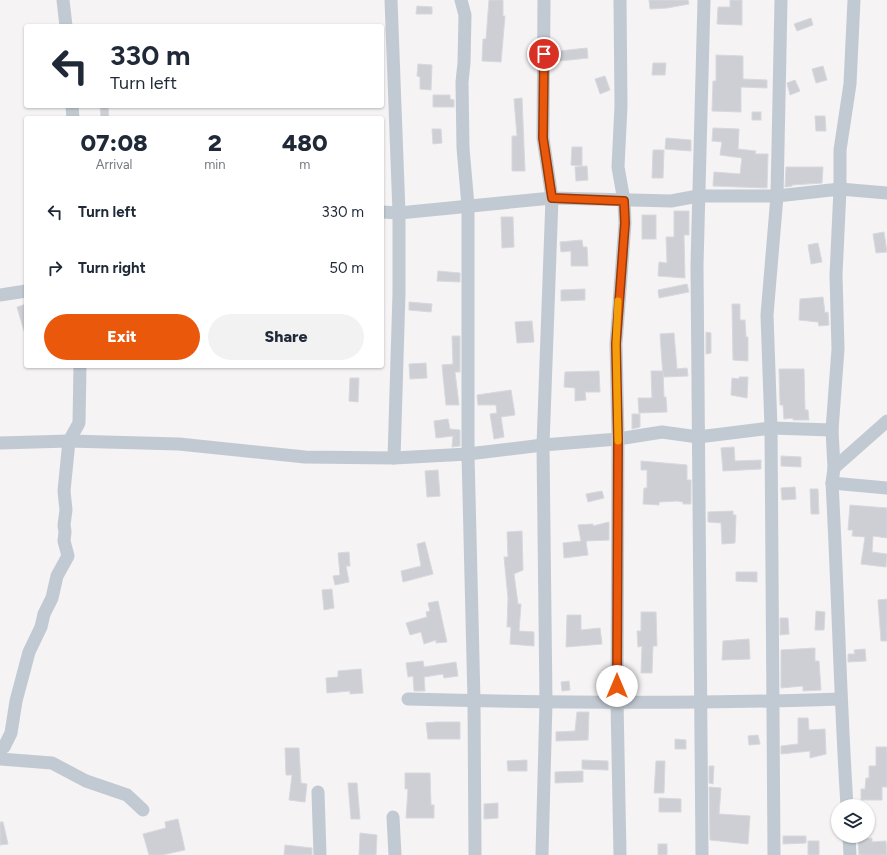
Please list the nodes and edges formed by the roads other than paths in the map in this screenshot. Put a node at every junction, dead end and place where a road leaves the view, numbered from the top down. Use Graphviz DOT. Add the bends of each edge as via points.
graph roads {
  1 [pos="63,0"];
  2 [pos="391,0"];
  3 [pos="461,0"];
  4 [pos="544,0"];
  5 [pos="620,0"];
  6 [pos="704,0"];
  7 [pos="781,0"];
  8 [pos="854,0"];
  9 [pos="66,24"];
  10 [pos="840,189"];
  11 [pos="887,193"];
  12 [pos="698,196"];
  13 [pos="777,196"];
  14 [pos="552,198"];
  15 [pos="624,201"];
  16 [pos="468,206"];
  17 [pos="384,212"];
  18 [pos="399,213"];
  19 [pos="24,291"];
  20 [pos="0,295"];
  21 [pos="80,368"];
  22 [pos="887,421"];
  23 [pos="771,428"];
  24 [pos="832,430"];
  25 [pos="698,437"];
  26 [pos="618,439"];
  27 [pos="69,441"];
  28 [pos="0,443"];
  29 [pos="543,445"];
  30 [pos="468,454"];
  31 [pos="394,458"];
  32 [pos="834,468"];
  33 [pos="832,483"];
  34 [pos="887,488"];
  35 [pos="408,699"];
  36 [pos="840,699"];
  37 [pos="474,700"];
  38 [pos="617,701"];
  39 [pos="699,701"];
  40 [pos="546,702"];
  41 [pos="773,702"];
  42 [pos="0,749"];
  43 [pos="0,759"];
  44 [pos="318,792"];
  45 [pos="847,799"];
  46 [pos="144,810"];
  47 [pos="393,816"];
  48 [pos="849,843"];
  49 [pos="320,855"];
  50 [pos="395,855"];
  51 [pos="475,855"];
  52 [pos="542,855"];
  53 [pos="620,855"];
  54 [pos="702,855"];
  55 [pos="774,855"];
  56 [pos="850,855"];
  1 -- 9 [label="street"];
  2 -- 18 [label="street"];
  3 -- 16 [label="street" via="465,15 463,148"];
  4 -- 14 [label="street" via="543,138"];
  5 -- 15 [label="street" via="621,99 618,167"];
  6 -- 12 [label="street"];
  7 -- 13 [label="street"];
  8 -- 10 [label="street" via="850,84 840,150"];
  10 -- 11 [label="street"];
  10 -- 13 [label="street"];
  10 -- 24 [label="street" via="836,275 838,349"];
  12 -- 13 [label="street"];
  12 -- 15 [label="street" via="671,201"];
  12 -- 25 [label="street"];
  13 -- 23 [label="street" via="767,315"];
  14 -- 15 [label="street"];
  14 -- 16 [label="street"];
  14 -- 29 [label="street"];
  15 -- 26 [label="street" via="625,223 616,344"];
  16 -- 18 [label="street"];
  16 -- 30 [label="street"];
  17 -- 18 [label="street"];
  18 -- 31 [label="street"];
  19 -- 20 [label="street"];
  21 -- 27 [label="street" via="79,423"];
  22 -- 32 [label="street"];
  23 -- 24 [label="street"];
  23 -- 25 [label="street"];
  23 -- 41 [label="street"];
  24 -- 32 [label="street"];
  25 -- 26 [label="street" via="662,432"];
  25 -- 39 [label="street"];
  26 -- 29 [label="street"];
  26 -- 38 [label="street"];
  27 -- 28 [label="street"];
  27 -- 31 [label="street" via="179,444 305,458"];
  27 -- 42 [label="street" via="64,491 64,541 68,556 57,576 52,598 29,652 16,701 11,733 4,747"];
  29 -- 30 [label="street"];
  29 -- 40 [label="street"];
  30 -- 31 [label="street"];
  30 -- 37 [label="street"];
  32 -- 33 [label="street"];
  33 -- 34 [label="street"];
  33 -- 36 [label="street" via="838,579"];
  35 -- 37 [label="street"];
  36 -- 41 [label="street"];
  36 -- 45 [label="street"];
  37 -- 40 [label="street"];
  37 -- 51 [label="street"];
  38 -- 39 [label="street"];
  38 -- 40 [label="street"];
  38 -- 53 [label="street"];
  39 -- 41 [label="street"];
  39 -- 54 [label="street"];
  40 -- 52 [label="street"];
  41 -- 55 [label="street"];
  43 -- 46 [label="street" via="52,763 86,780 127,795"];
  44 -- 49 [label="street"];
  47 -- 50 [label="street"];
  48 -- 56 [label="street"];
}
